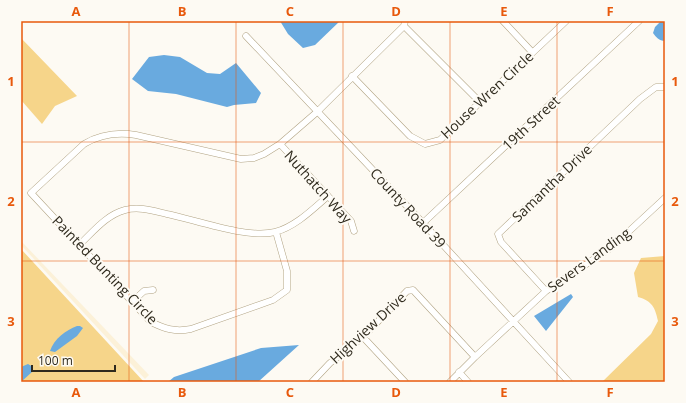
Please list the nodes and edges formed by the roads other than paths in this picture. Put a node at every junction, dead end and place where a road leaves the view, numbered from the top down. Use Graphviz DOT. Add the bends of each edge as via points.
graph roads {
  1 [pos="503,21"];
  2 [pos="566,21"];
  3 [pos="639,21"];
  4 [pos="405,23"];
  5 [pos="246,36"];
  6 [pos="532,52"];
  7 [pos="352,76"];
  8 [pos="665,87"];
  9 [pos="480,102"];
  10 [pos="317,112"];
  11 [pos="280,144"];
  12 [pos="328,196"];
  13 [pos="665,198"];
  14 [pos="423,223"];
  15 [pos="354,231"];
  16 [pos="276,232"];
  17 [pos="79,245"];
  18 [pos="153,290"];
  19 [pos="546,291"];
  20 [pos="132,302"];
  21 [pos="513,321"];
  22 [pos="363,336"];
  23 [pos="475,356"];
  24 [pos="459,372"];
  25 [pos="312,382"];
  26 [pos="405,382"];
  27 [pos="450,382"];
  28 [pos="468,382"];
  29 [pos="569,382"];
  1 -- 6 [label="street"];
  2 -- 6 [label="street, House Wren Circle"];
  3 -- 14 [label="street, 19th Street"];
  4 -- 7 [label="street"];
  4 -- 9 [label="street"];
  5 -- 10 [label="street, County Road 39"];
  6 -- 9 [label="street, House Wren Circle"];
  7 -- 9 [label="street, House Wren Circle" via="410,136 425,144 440,140"];
  7 -- 10 [label="street"];
  8 -- 19 [label="street, Samantha Drive" via="656,87 640,99 498,234 501,242"];
  10 -- 11 [label="street"];
  10 -- 14 [label="street, County Road 39"];
  11 -- 12 [label="street, Nuthatch Way"];
  11 -- 17 [label="street, Painted Bunting Circle" via="254,158 241,159 123,133 108,134 90,140 30,194"];
  12 -- 15 [label="street, Nuthatch Way" via="351,221"];
  12 -- 16 [label="street" via="305,216"];
  13 -- 19 [label="street, Severs Landing" via="612,247"];
  14 -- 21 [label="street, County Road 39"];
  16 -- 17 [label="street" via="241,232 145,209 135,209 112,216"];
  16 -- 20 [label="street, Painted Bunting Circle" via="288,271 287,290 273,300 191,330 179,331 162,328 151,322"];
  17 -- 20 [label="street, Painted Bunting Circle"];
  18 -- 20 [label="street" via="144,291"];
  19 -- 21 [label="street, Severs Landing"];
  21 -- 23 [label="street, Severs Landing"];
  21 -- 29 [label="street, County Road 39"];
  22 -- 23 [label="street, Highview Drive" via="407,291 413,290"];
  22 -- 25 [label="street, Highview Drive" via="330,363"];
  22 -- 26 [label="street"];
  23 -- 24 [label="street, Severs Landing"];
  24 -- 27 [label="street, Severs Landing"];
  24 -- 28 [label="street"];
}
